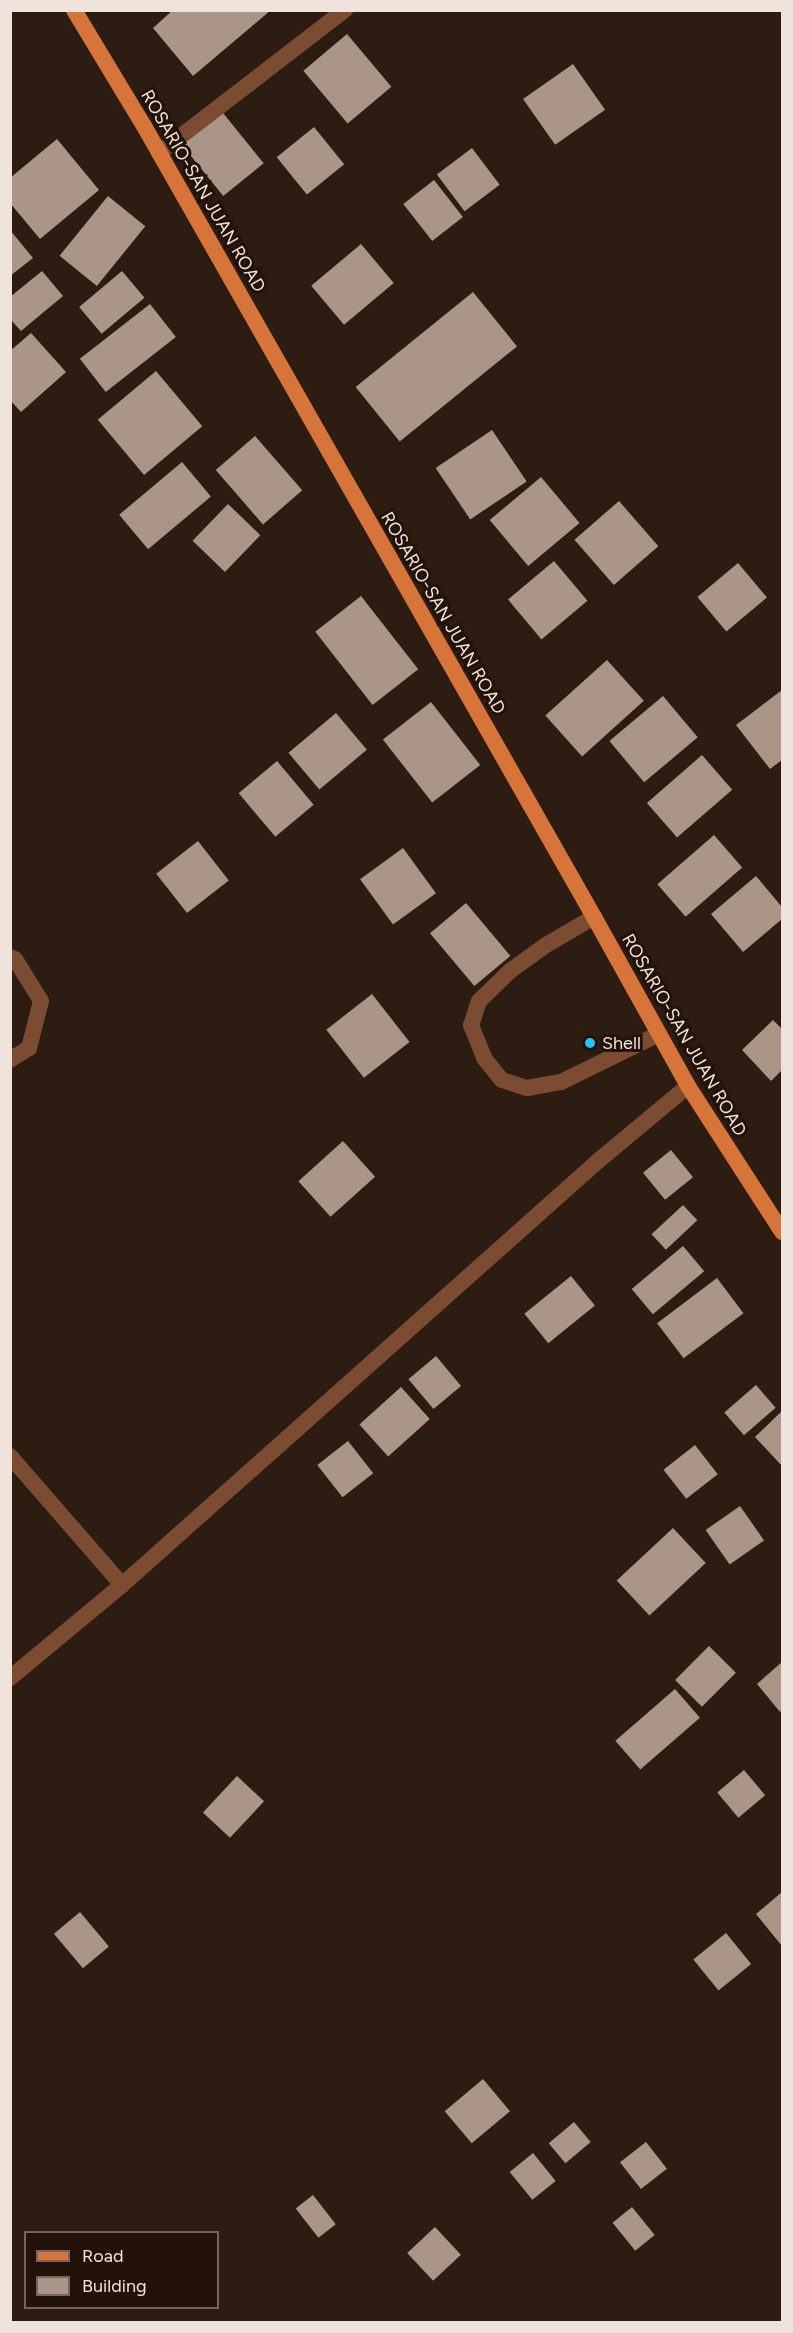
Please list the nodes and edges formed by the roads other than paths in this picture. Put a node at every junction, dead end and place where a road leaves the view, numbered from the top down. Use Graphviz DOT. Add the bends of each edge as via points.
graph roads {
  1 [pos="74,10"];
  2 [pos="345,10"];
  3 [pos="159,153"];
  4 [pos="594,917"];
  5 [pos="10,957"];
  6 [pos="659,1034"];
  7 [pos="10,1059"];
  8 [pos="688,1086"];
  9 [pos="783,1232"];
  10 [pos="10,1456"];
  11 [pos="122,1585"];
  12 [pos="10,1678"];
  1 -- 3 [label="main road, ROSARIO-SAN JUAN ROAD"];
  2 -- 3 [label="street"];
  3 -- 4 [label="main road, ROSARIO-SAN JUAN ROAD"];
  4 -- 6 [label="main road, ROSARIO-SAN JUAN ROAD"];
  4 -- 6 [label="street" via="510,971 479,1001 471,1025 484,1059 502,1080 527,1088 561,1082"];
  5 -- 7 [label="street" via="41,1001 29,1048"];
  6 -- 8 [label="main road, ROSARIO-SAN JUAN ROAD"];
  8 -- 9 [label="main road, ROSARIO-SAN JUAN ROAD"];
  8 -- 11 [label="street"];
  10 -- 11 [label="street"];
  11 -- 12 [label="street"];
}
